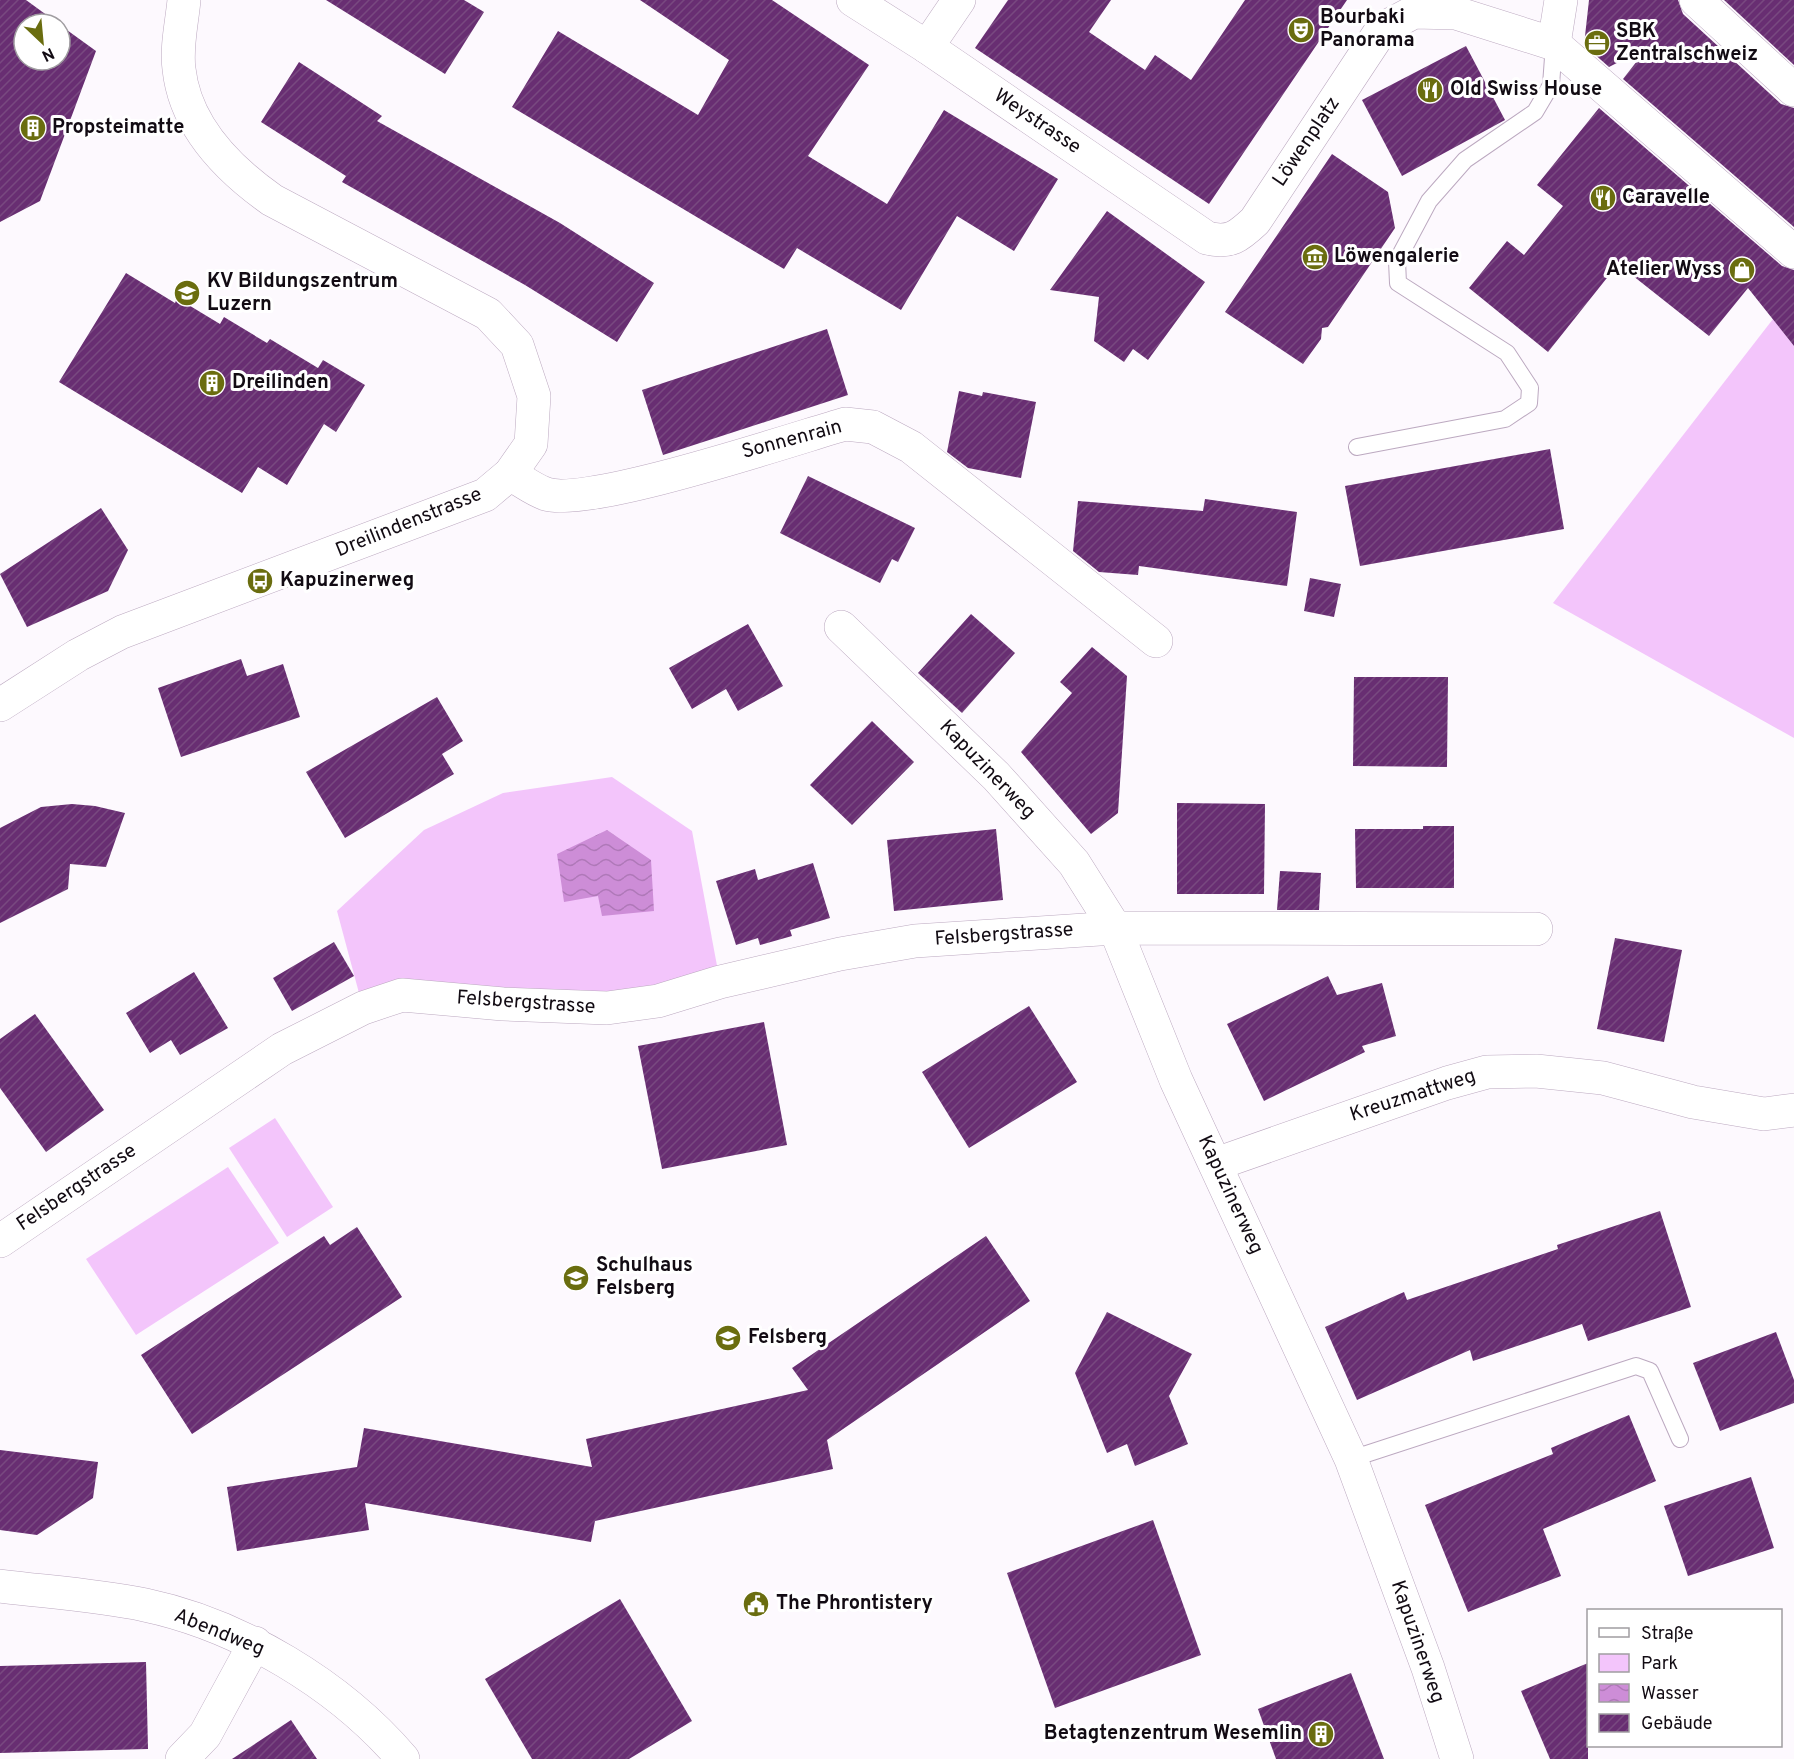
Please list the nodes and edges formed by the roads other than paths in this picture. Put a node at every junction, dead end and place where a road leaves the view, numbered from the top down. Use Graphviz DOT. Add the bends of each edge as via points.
graph roads {
  1 [pos="184,0"];
  2 [pos="853,0"];
  3 [pos="959,0"];
  4 [pos="1402,0"];
  5 [pos="1561,0"];
  6 [pos="1696,0"];
  7 [pos="1382,30"];
  8 [pos="1554,44"];
  9 [pos="927,47"];
  10 [pos="1794,90"];
  11 [pos="1221,242"];
  12 [pos="1794,252"];
  13 [pos="1357,447"];
  14 [pos="510,474"];
  15 [pos="841,627"];
  16 [pos="1156,641"];
  17 [pos="0,705"];
  18 [pos="1115,928"];
  19 [pos="1536,930"];
  20 [pos="1794,1110"];
  21 [pos="1215,1164"];
  22 [pos="0,1241"];
  23 [pos="1680,1439"];
  24 [pos="1351,1459"];
  25 [pos="0,1586"];
  26 [pos="255,1643"];
  27 [pos="182,1759"];
  28 [pos="403,1759"];
  29 [pos="1457,1759"];
  1 -- 14 [label="street, Dreilindenstrasse" via="179,70 186,97 202,132 239,177 272,200 488,314 517,345 534,396 531,444"];
  2 -- 9 [label="street, Weystrasse"];
  3 -- 9 [label="street"];
  4 -- 7 [label="street, Löwenplatz"];
  5 -- 8 [label="street"];
  6 -- 10 [label="street"];
  7 -- 8 [label="street, Löwenplatz" via="1414,12 1456,14"];
  7 -- 11 [label="street, Löwenplatz" via="1255,221 1240,235"];
  8 -- 12 [label="street"];
  8 -- 13 [label="lane" via="1551,85 1535,112 1465,160 1429,201 1397,261 1398,283 1507,353 1530,388 1529,403 1505,419"];
  9 -- 11 [label="street, Weystrasse" via="1207,238"];
  14 -- 16 [label="street, Sonnenrain" via="547,495 614,490 845,424 873,427 911,447"];
  14 -- 17 [label="street, Dreilindenstrasse" via="485,495 122,632"];
  15 -- 18 [label="street, Kapuzinerweg" via="996,776 1074,863"];
  18 -- 19 [label="street"];
  18 -- 21 [label="street, Kapuzinerweg" via="1176,1080"];
  18 -- 22 [label="street, Felsbergstrasse" via="915,941 720,982 658,1001 607,1008 402,995 363,1008 282,1049"];
  20 -- 21 [label="street, Kreuzmattweg" via="1764,1114 1693,1102 1603,1078 1536,1071 1487,1072"];
  21 -- 24 [label="street, Kapuzinerweg"];
  23 -- 24 [label="lane" via="1650,1371 1636,1366"];
  24 -- 29 [label="street, Kapuzinerweg"];
  25 -- 26 [label="street, Abendweg" via="144,1605"];
  26 -- 27 [label="street" via="205,1735"];
  26 -- 28 [label="street, Abendweg" via="331,1693"];
}
